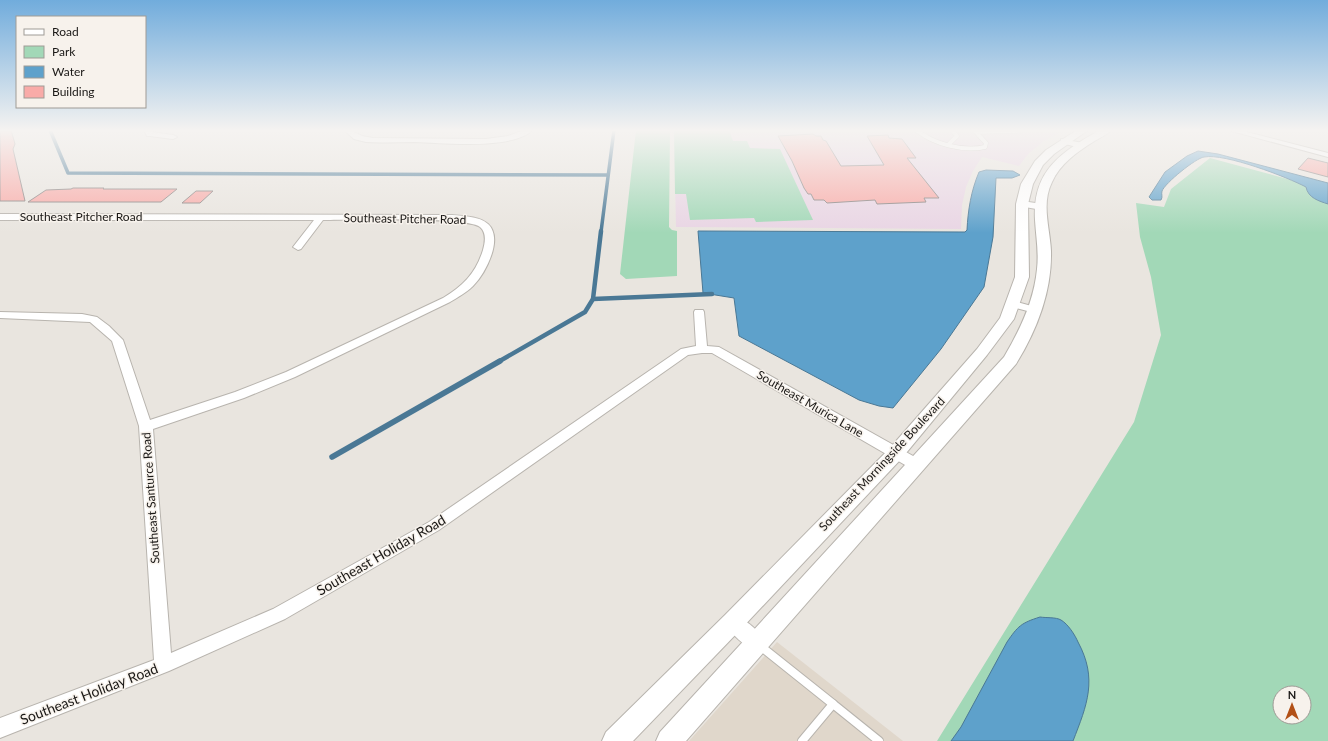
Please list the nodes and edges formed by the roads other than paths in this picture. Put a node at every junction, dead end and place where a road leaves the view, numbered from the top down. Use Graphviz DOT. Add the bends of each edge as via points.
graph roads {
  1 [pos="1039,165"];
  2 [pos="1058,165"];
  3 [pos="1022,204"];
  4 [pos="1042,207"];
  5 [pos="0,217"];
  6 [pos="320,218"];
  7 [pos="298,247"];
  8 [pos="1013,304"];
  9 [pos="1035,310"];
  10 [pos="699,312"];
  11 [pos="0,315"];
  12 [pos="702,349"];
  13 [pos="146,426"];
  14 [pos="896,453"];
  15 [pos="917,465"];
  16 [pos="733,622"];
  17 [pos="758,644"];
  18 [pos="163,665"];
  19 [pos="833,704"];
  20 [pos="0,728"];
  21 [pos="615,741"];
  22 [pos="670,741"];
  23 [pos="802,741"];
  24 [pos="880,741"];
  1 -- 3 [label="street, Southeast Morningside Boulevard" via="1027,184"];
  2 -- 4 [label="street, Southeast Morningside Boulevard" via="1050,174 1042,193"];
  3 -- 4 [label="street"];
  3 -- 8 [label="street, Southeast Morningside Boulevard" via="1022,277"];
  4 -- 9 [label="street, Southeast Morningside Boulevard" via="1042,284"];
  5 -- 6 [label="street, Southeast Pitcher Road"];
  6 -- 7 [label="street"];
  6 -- 13 [label="street, Southeast Pitcher Road" via="473,220 486,226 490,236 479,273 469,285 454,295 360,343 252,390"];
  8 -- 9 [label="street"];
  8 -- 14 [label="street, Southeast Morningside Boulevard" via="1007,319 982,352"];
  9 -- 15 [label="street, Southeast Morningside Boulevard" via="1010,360"];
  10 -- 12 [label="street"];
  11 -- 13 [label="street, Southeast Santurce Road" via="82,317 93,319 105,328 117,340"];
  12 -- 14 [label="street, Southeast Murica Lane" via="715,350"];
  12 -- 18 [label="street, Southeast Holiday Road" via="685,352 434,526 391,552 279,614"];
  13 -- 18 [label="street, Southeast Santurce Road"];
  14 -- 15 [label="street, Southeast Murica Lane"];
  14 -- 16 [label="street, Southeast Morningside Boulevard"];
  15 -- 17 [label="street, Southeast Morningside Boulevard"];
  16 -- 17 [label="street"];
  16 -- 21 [label="street, Southeast Morningside Boulevard"];
  17 -- 19 [label="lane"];
  17 -- 22 [label="street, Southeast Morningside Boulevard"];
  18 -- 20 [label="street, Southeast Holiday Road"];
  19 -- 23 [label="lane"];
  19 -- 24 [label="lane"];
}
